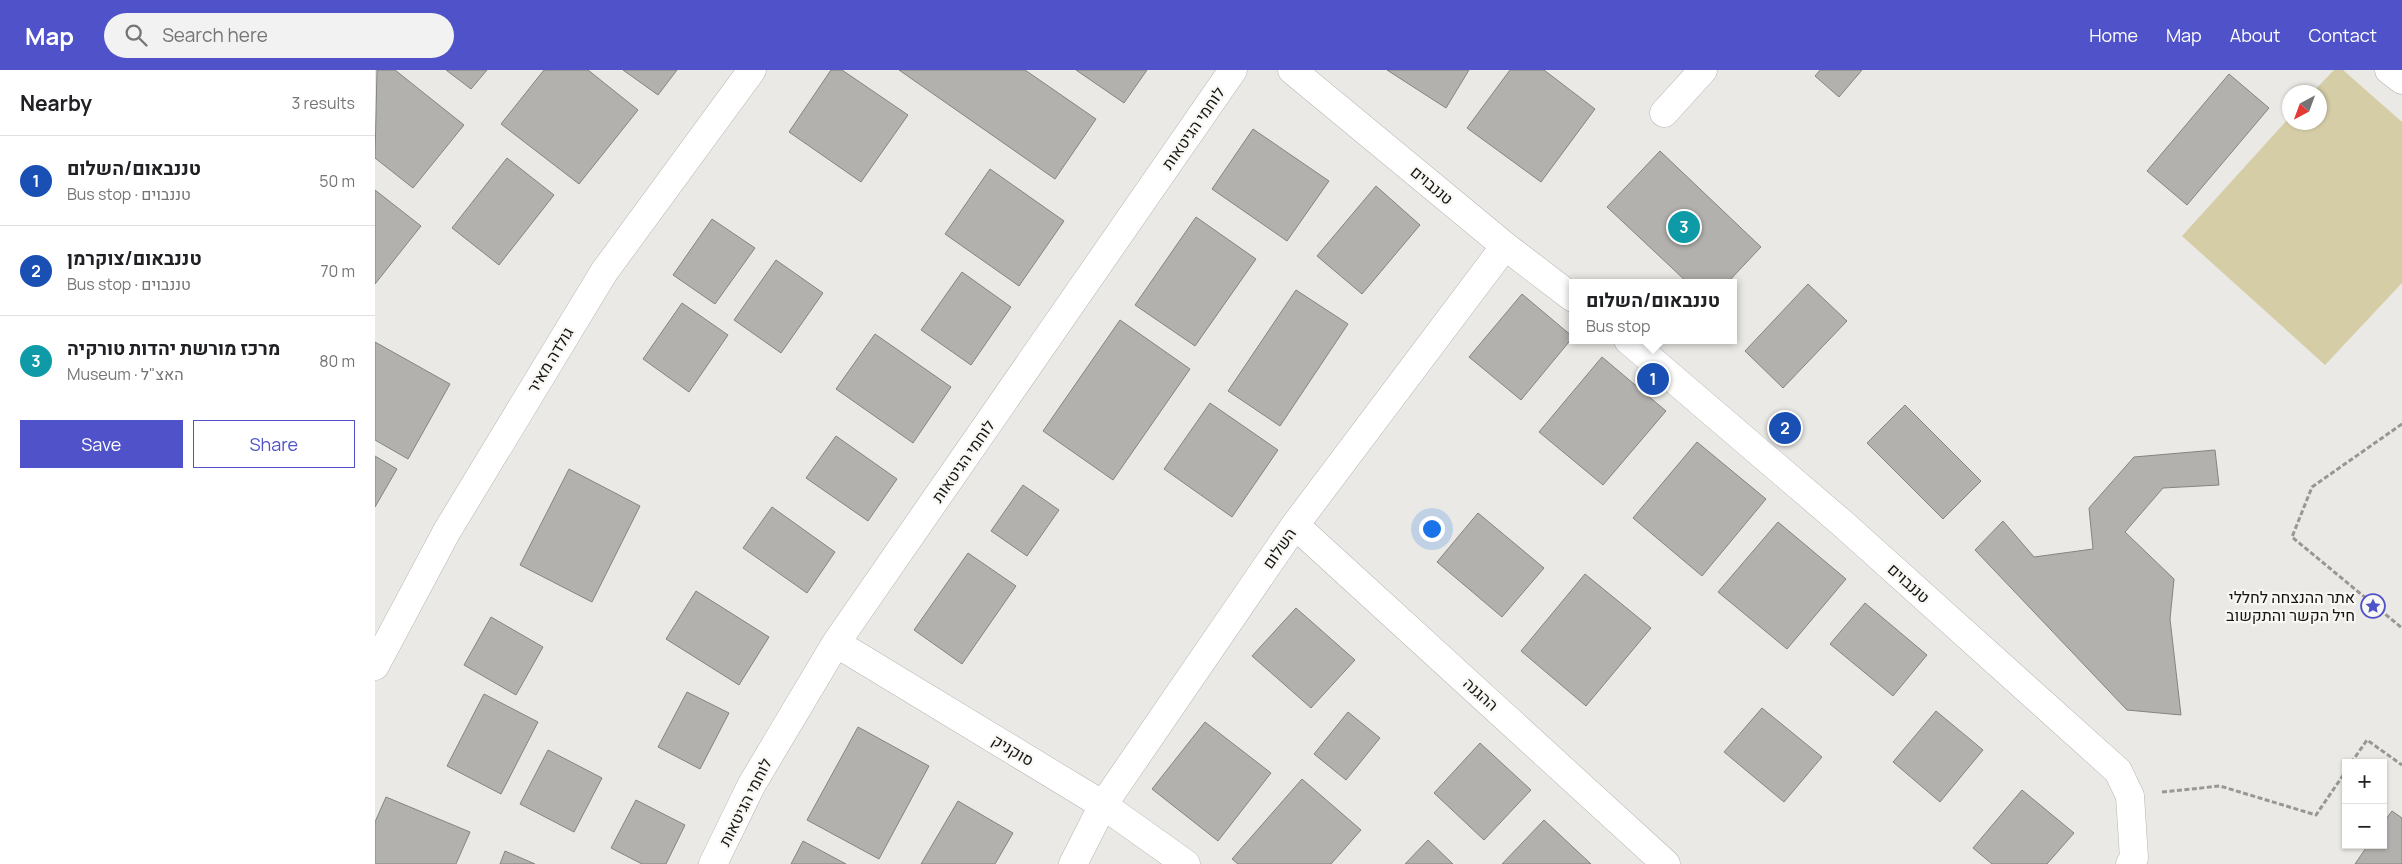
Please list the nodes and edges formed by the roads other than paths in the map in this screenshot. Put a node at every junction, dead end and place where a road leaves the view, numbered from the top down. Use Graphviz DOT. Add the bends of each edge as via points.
graph roads {
  1 [pos="752,70"];
  2 [pos="1233,70"];
  3 [pos="1292,70"];
  4 [pos="1703,70"];
  5 [pos="2389,70"];
  6 [pos="2402,80"];
  7 [pos="1663,113"];
  8 [pos="1505,246"];
  9 [pos="1569,295"];
  10 [pos="1633,344"];
  11 [pos="1295,525"];
  12 [pos="836,643"];
  13 [pos="375,666"];
  14 [pos="1103,805"];
  15 [pos="2132,861"];
  16 [pos="713,864"];
  17 [pos="1073,864"];
  18 [pos="1186,864"];
  19 [pos="1666,864"];
  1 -- 13 [label="street, גולדה מאיר" via="603,272 447,531"];
  2 -- 12 [label="street, לוחמי הגיטאות"];
  3 -- 8 [label="street, טננבוים"];
  4 -- 7 [label="street"];
  5 -- 6 [label="street"];
  8 -- 9 [label="street, טננבוים"];
  8 -- 11 [label="street, השלום"];
  10 -- 15 [label="street, טננבוים" via="1843,523 2118,771 2130,796"];
  11 -- 14 [label="street, השלום"];
  11 -- 19 [label="street, ההגנה"];
  12 -- 14 [label="street, סוקניק"];
  12 -- 16 [label="street, לוחמי הגיטאות" via="752,784"];
  14 -- 17 [label="street, השלום"];
  14 -- 18 [label="street, סוקניק"];
}
